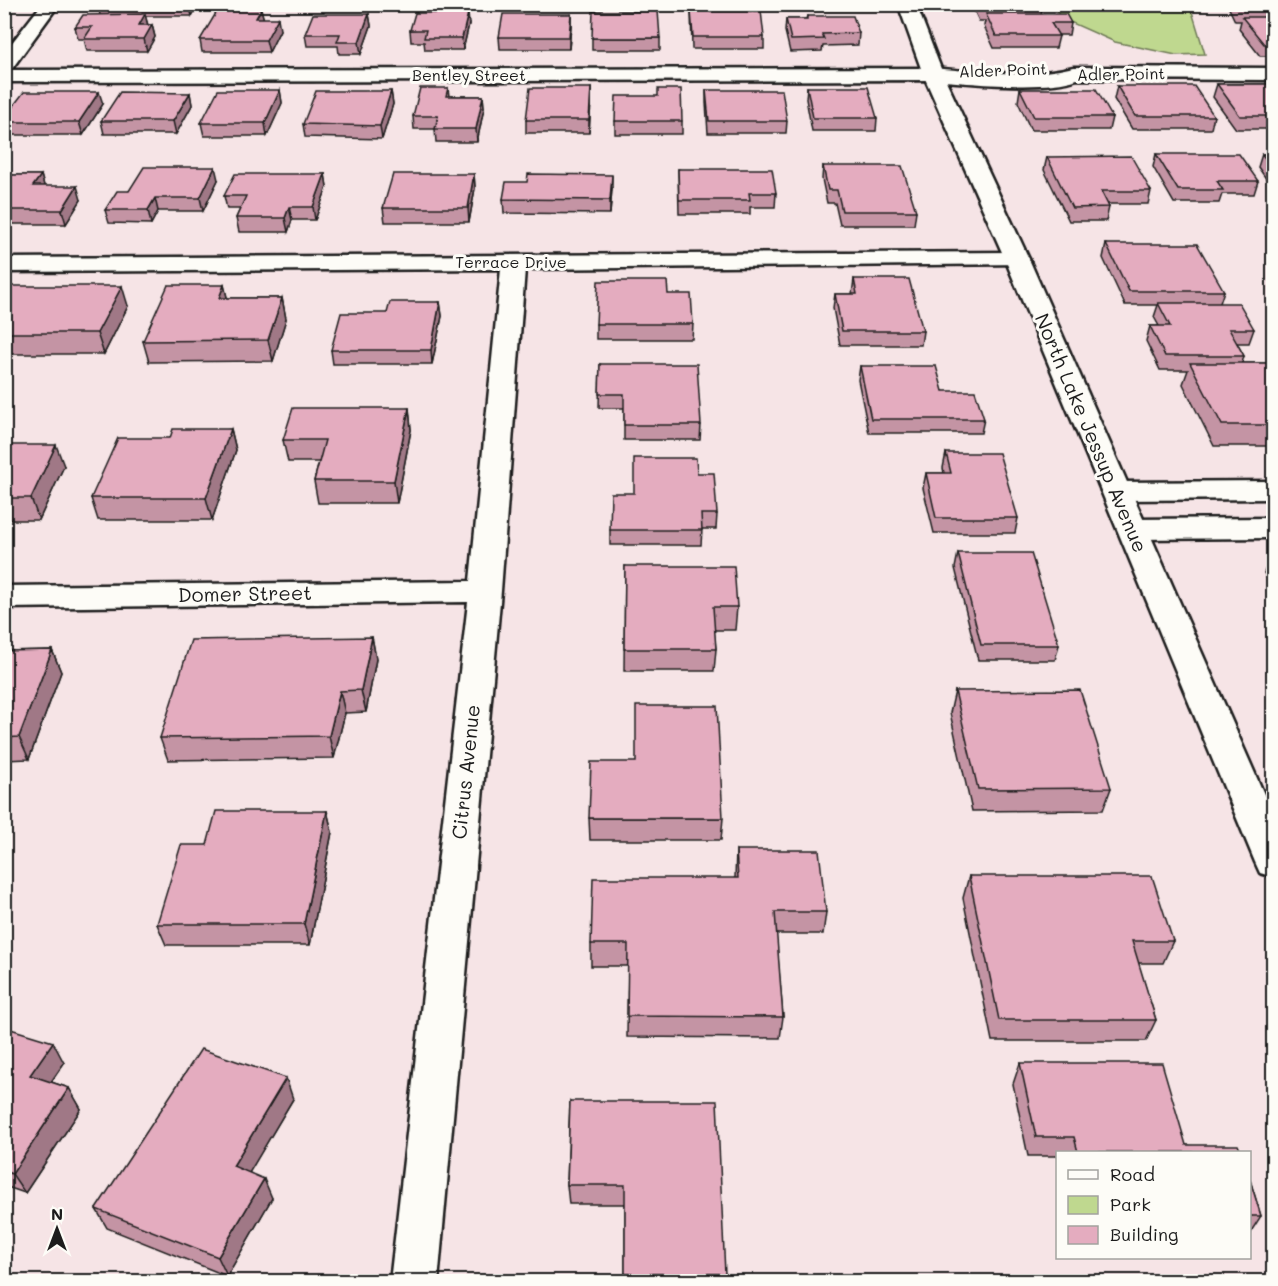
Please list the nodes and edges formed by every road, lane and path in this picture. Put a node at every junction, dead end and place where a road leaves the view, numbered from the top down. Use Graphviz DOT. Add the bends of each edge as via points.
graph roads {
  1 [pos="51,4"];
  2 [pos="907,4"];
  3 [pos="4,67"];
  4 [pos="933,74"];
  5 [pos="1274,74"];
  6 [pos="4,76"];
  7 [pos="1017,259"];
  8 [pos="514,262"];
  9 [pos="4,265"];
  10 [pos="1274,490"];
  11 [pos="1116,491"];
  12 [pos="1274,528"];
  13 [pos="1133,529"];
  14 [pos="485,591"];
  15 [pos="4,597"];
  16 [pos="1274,862"];
  17 [pos="414,1281"];
  1 -- 3 [label="street"];
  2 -- 4 [label="street, North Lake Jessup Avenue"];
  4 -- 5 [label="street, Adler Point" via="1062,78 1074,73"];
  4 -- 6 [label="street, Bentley Street"];
  4 -- 7 [label="street, North Lake Jessup Avenue"];
  7 -- 8 [label="street, Terrace Drive"];
  7 -- 11 [label="street, North Lake Jessup Avenue"];
  8 -- 9 [label="street, Terrace Drive"];
  8 -- 14 [label="street, Citrus Avenue"];
  10 -- 11 [label="street"];
  11 -- 13 [label="street, North Lake Jessup Avenue"];
  12 -- 13 [label="street"];
  13 -- 16 [label="street, North Lake Jessup Avenue"];
  14 -- 15 [label="street, Domer Street"];
  14 -- 17 [label="street, Citrus Avenue"];
}
